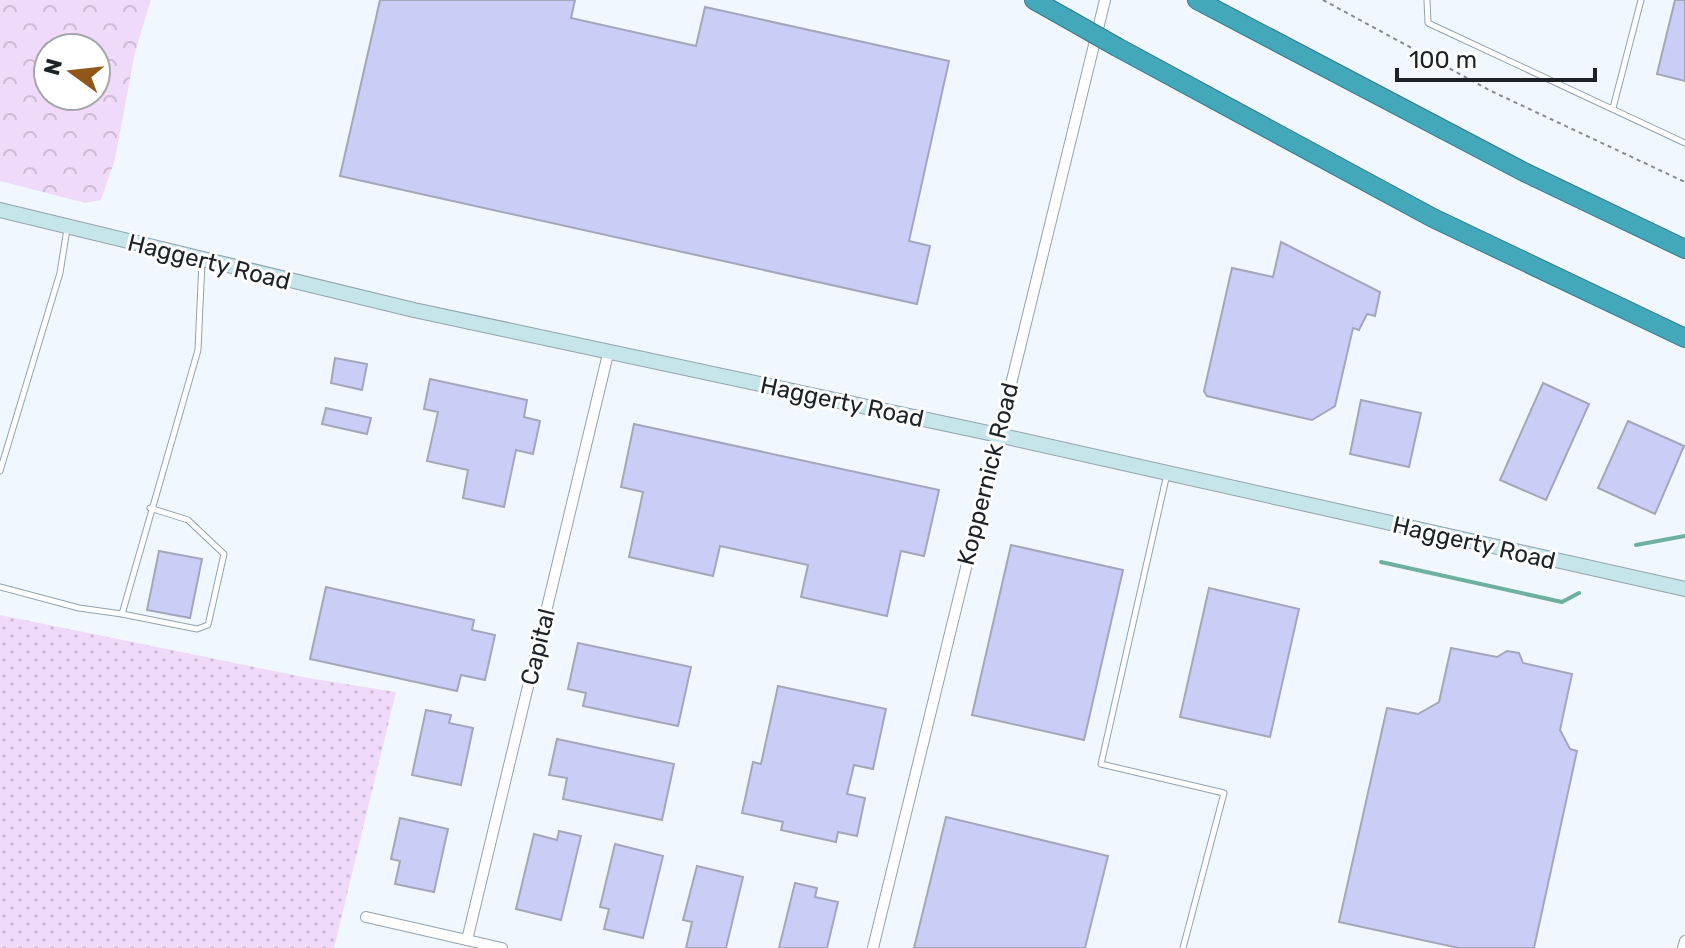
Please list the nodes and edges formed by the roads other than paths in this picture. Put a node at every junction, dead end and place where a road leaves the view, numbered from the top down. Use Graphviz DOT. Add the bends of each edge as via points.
graph roads {
  1 [pos="1034,0"];
  2 [pos="1105,0"];
  3 [pos="1197,0"];
  4 [pos="1427,0"];
  5 [pos="1641,0"];
  6 [pos="1613,108"];
  7 [pos="1685,143"];
  8 [pos="0,210"];
  9 [pos="68,228"];
  10 [pos="1685,249"];
  11 [pos="202,260"];
  12 [pos="1685,338"];
  13 [pos="608,354"];
  14 [pos="998,435"];
  15 [pos="0,471"];
  16 [pos="1167,473"];
  17 [pos="150,508"];
  18 [pos="0,587"];
  19 [pos="1685,589"];
  20 [pos="122,614"];
  21 [pos="366,917"];
  22 [pos="467,940"];
  23 [pos="1685,941"];
  24 [pos="502,948"];
  25 [pos="873,948"];
  26 [pos="1183,948"];
  27 [pos="1683,948"];
  1 -- 12 [label="highway, bridge" via="1433,218"];
  2 -- 14 [label="street, Koppernick Road"];
  3 -- 10 [label="highway" via="1498,159"];
  4 -- 6 [label="lane" via="1428,23"];
  5 -- 6 [label="lane"];
  6 -- 7 [label="lane"];
  8 -- 9 [label="main road, Haggerty Road"];
  9 -- 11 [label="main road, Haggerty Road"];
  9 -- 15 [label="lane" via="60,273"];
  11 -- 13 [label="main road, Haggerty Road"];
  11 -- 17 [label="lane" via="198,350"];
  13 -- 14 [label="main road, Haggerty Road"];
  13 -- 22 [label="street, Capital"];
  14 -- 16 [label="main road, Haggerty Road"];
  14 -- 25 [label="street, Koppernick Road"];
  16 -- 19 [label="main road, Haggerty Road"];
  16 -- 26 [label="lane" via="1101,764 1224,793"];
  17 -- 20 [label="lane"];
  17 -- 20 [label="lane" via="188,520 224,554 208,625 197,629"];
  18 -- 20 [label="lane"];
  21 -- 22 [label="street"];
  22 -- 24 [label="street"];
  23 -- 27 [label="street"];
}
